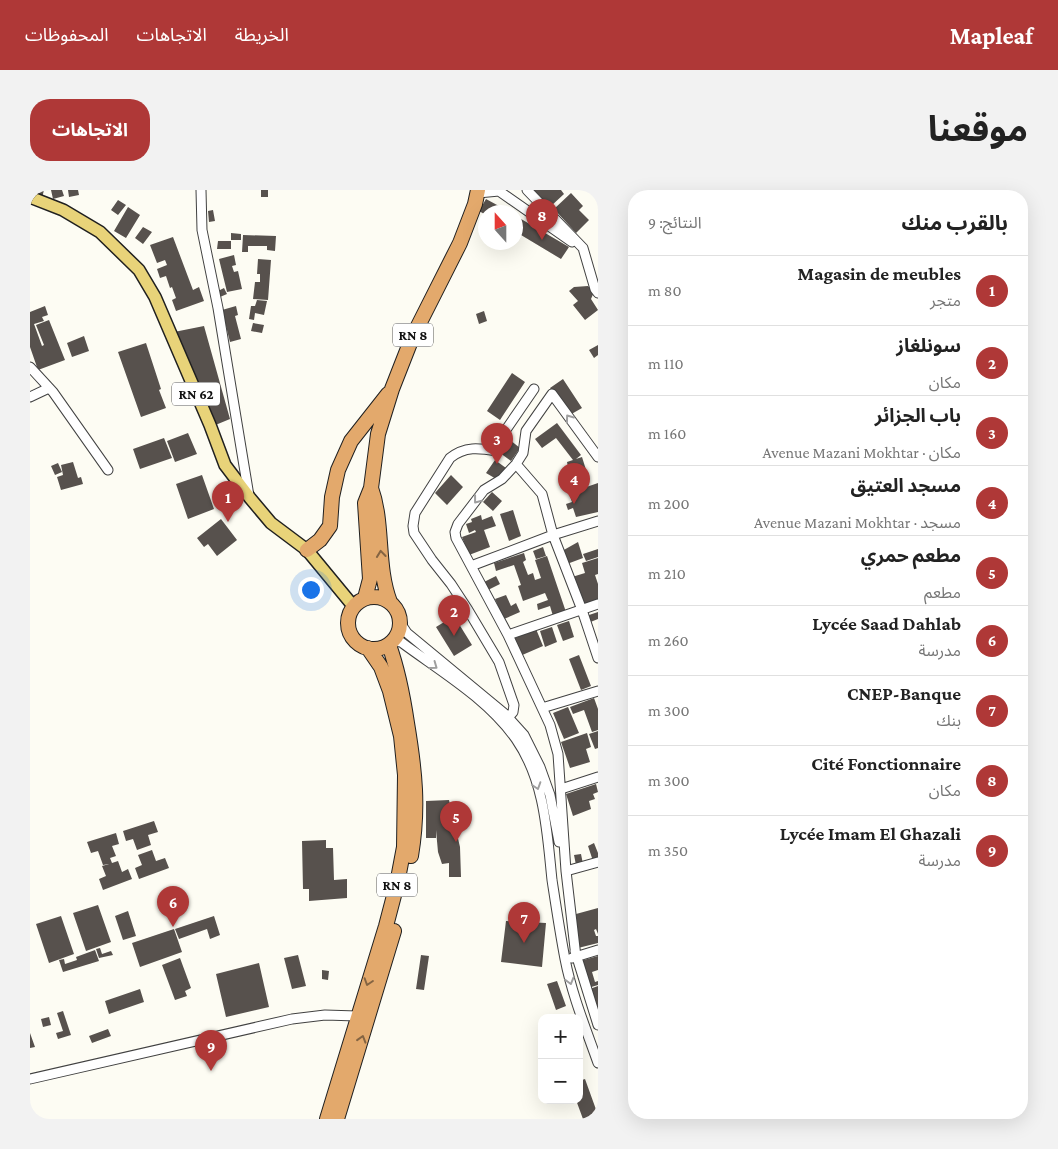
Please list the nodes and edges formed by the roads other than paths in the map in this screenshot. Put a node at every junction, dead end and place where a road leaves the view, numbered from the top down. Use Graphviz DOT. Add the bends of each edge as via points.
graph roads {
  1 [pos="201,190"];
  2 [pos="528,190"];
  3 [pos="478,191"];
  4 [pos="30,197"];
  5 [pos="583,248"];
  6 [pos="598,293"];
  7 [pos="30,367"];
  8 [pos="50,388"];
  9 [pos="392,389"];
  10 [pos="534,389"];
  11 [pos="30,397"];
  12 [pos="598,457"];
  13 [pos="516,464"];
  14 [pos="108,470"];
  15 [pos="371,488"];
  16 [pos="250,498"];
  17 [pos="598,521"];
  18 [pos="553,535"];
  19 [pos="307,550"];
  20 [pos="471,566"];
  21 [pos="359,602"];
  22 [pos="390,602"];
  23 [pos="598,604"];
  24 [pos="582,610"];
  25 [pos="400,624"];
  26 [pos="508,635"];
  27 [pos="391,643"];
  28 [pos="368,648"];
  29 [pos="598,658"];
  30 [pos="598,691"];
  31 [pos="542,708"];
  32 [pos="506,720"];
  33 [pos="598,777"];
  34 [pos="561,789"];
  35 [pos="598,862"];
  36 [pos="566,871"];
  37 [pos="598,950"];
  38 [pos="576,957"];
  39 [pos="565,960"];
  40 [pos="357,1016"];
  41 [pos="598,1025"];
  42 [pos="598,1063"];
  43 [pos="30,1079"];
  44 [pos="326,1119"];
  45 [pos="337,1119"];
  1 -- 16 [label="street" via="202,230"];
  2 -- 5 [label="street"];
  3 -- 5 [label="street" via="499,191"];
  3 -- 9 [label="highway, RN 8" via="460,243 412,338"];
  4 -- 16 [label="main road, RN 62" via="63,210 100,232 139,270 155,297 225,465"];
  5 -- 6 [label="street" via="594,289"];
  7 -- 8 [label="street"];
  8 -- 11 [label="street"];
  8 -- 14 [label="street"];
  9 -- 15 [label="highway, RN 8" via="378,434"];
  9 -- 19 [label="highway" via="350,442 338,470 330,526"];
  10 -- 32 [label="street" via="494,450 471,448 450,458 415,513 413,526 417,539 451,584 499,662 514,705"];
  12 -- 13 [label="street, one-way" via="552,394 526,431 523,453"];
  13 -- 18 [label="street" via="542,494"];
  13 -- 20 [label="street, one-way" via="502,479 484,490 458,524 456,538"];
  15 -- 21 [label="highway, RN 8" via="365,503 370,579"];
  22 -- 15 [label="highway, RN 8, one-way" via="384,578 376,502"];
  16 -- 19 [label="main road, RN 62" via="271,523"];
  17 -- 18 [label="street"];
  18 -- 20 [label="street"];
  18 -- 24 [label="street"];
  19 -- 21 [label="main road, RN 62"];
  20 -- 26 [label="street"];
  21 -- 22 [label="highway" via="378,597"];
  21 -- 28 [label="highway" via="350,613 349,628 356,641"];
  22 -- 25 [label="highway" via="400,616"];
  23 -- 24 [label="street"];
  24 -- 26 [label="street"];
  24 -- 29 [label="street"];
  25 -- 27 [label="highway"];
  25 -- 32 [label="street"];
  26 -- 31 [label="street"];
  27 -- 28 [label="highway" via="382,648"];
  27 -- 32 [label="street, one-way" via="400,642"];
  45 -- 27 [label="highway, RN 8, one-way" via="391,942 414,837 415,767"];
  28 -- 40 [label="highway, RN 8, one-way" via="390,691 401,736 406,810 397,884"];
  30 -- 31 [label="street"];
  31 -- 34 [label="street" via="558,754"];
  32 -- 38 [label="street" via="524,735 550,795"];
  32 -- 39 [label="street, one-way" via="523,750 541,797"];
  33 -- 34 [label="street"];
  34 -- 36 [label="street"];
  35 -- 36 [label="street"];
  36 -- 38 [label="street"];
  37 -- 38 [label="street"];
  38 -- 39 [label="street"];
  38 -- 41 [label="street"];
  39 -- 42 [label="street, one-way"];
  40 -- 43 [label="street" via="292,1019"];
  40 -- 44 [label="highway, RN 8"];
}
